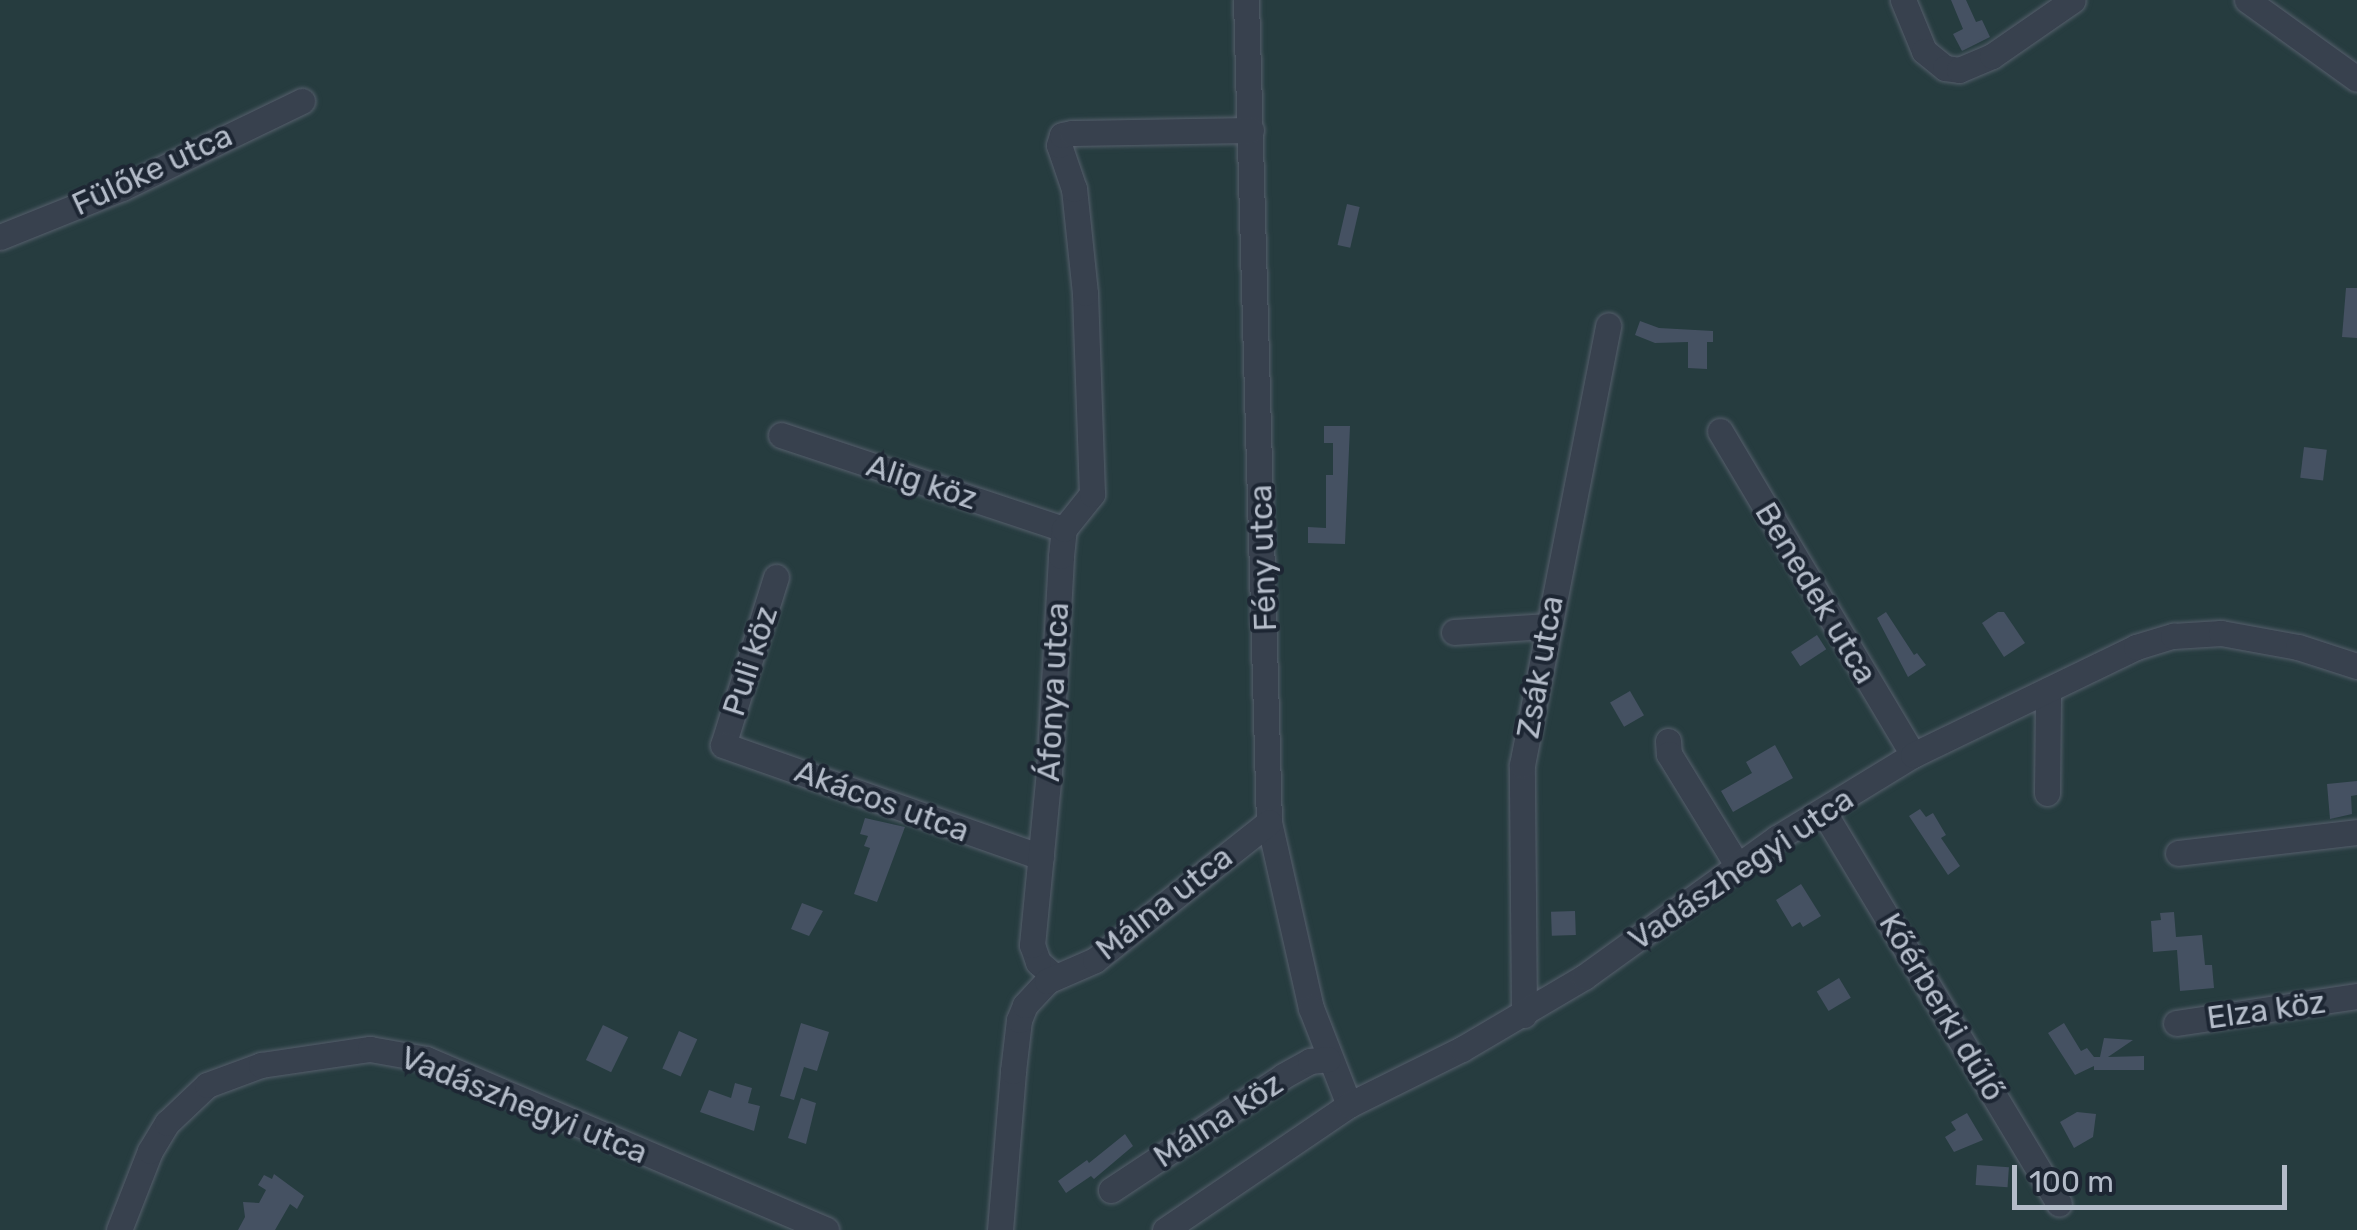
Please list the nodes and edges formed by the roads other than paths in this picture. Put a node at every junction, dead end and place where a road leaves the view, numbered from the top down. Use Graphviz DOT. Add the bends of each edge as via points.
graph roads {
  1 [pos="1246,0"];
  2 [pos="1904,0"];
  3 [pos="2073,0"];
  4 [pos="2247,0"];
  5 [pos="2357,79"];
  6 [pos="302,101"];
  7 [pos="1251,130"];
  8 [pos="0,236"];
  9 [pos="1608,325"];
  10 [pos="1720,431"];
  11 [pos="781,435"];
  12 [pos="1064,529"];
  13 [pos="776,578"];
  14 [pos="1548,626"];
  15 [pos="1454,632"];
  16 [pos="2357,666"];
  17 [pos="2048,690"];
  18 [pos="1668,741"];
  19 [pos="723,744"];
  20 [pos="1913,755"];
  21 [pos="2047,793"];
  22 [pos="1823,811"];
  23 [pos="1270,822"];
  24 [pos="2357,832"];
  25 [pos="2178,854"];
  26 [pos="1041,857"];
  27 [pos="1736,866"];
  28 [pos="1054,976"];
  29 [pos="2357,996"];
  30 [pos="1524,1015"];
  31 [pos="2176,1023"];
  32 [pos="1328,1059"];
  33 [pos="1350,1104"];
  34 [pos="1111,1190"];
  35 [pos="2059,1204"];
  36 [pos="119,1230"];
  37 [pos="826,1230"];
  38 [pos="1000,1230"];
  39 [pos="1165,1230"];
  1 -- 7 [label="street, Fény utca"];
  2 -- 3 [label="street" via="1924,50 1945,68 1959,70 1992,56"];
  4 -- 5 [label="street"];
  6 -- 8 [label="street, Fülőke utca" via="122,188"];
  7 -- 12 [label="street" via="1062,135 1084,293 1092,494"];
  7 -- 23 [label="street, Fény utca"];
  9 -- 14 [label="street, Zsák utca"];
  10 -- 20 [label="street, Benedek utca"];
  11 -- 12 [label="street, Alig köz"];
  12 -- 26 [label="street, Áfonya utca"];
  13 -- 19 [label="street, Puli köz"];
  14 -- 15 [label="street"];
  14 -- 30 [label="street, Zsák utca" via="1520,791"];
  16 -- 17 [label="street, Vadászhegyi utca" via="2263,639 2198,632 2136,647"];
  17 -- 20 [label="street, Vadászhegyi utca"];
  17 -- 21 [label="street"];
  18 -- 27 [label="street" via="1669,754"];
  19 -- 26 [label="street, Akácos utca"];
  20 -- 22 [label="street, Vadászhegyi utca"];
  22 -- 27 [label="street, Vadászhegyi utca"];
  22 -- 35 [label="street, Kőérberki dűlő"];
  23 -- 28 [label="street, Málna utca" via="1095,960"];
  23 -- 32 [label="street, Fény utca"];
  24 -- 25 [label="street"];
  26 -- 28 [label="street, Áfonya utca" via="1032,945"];
  27 -- 30 [label="street, Vadászhegyi utca"];
  28 -- 38 [label="street" via="1019,1020"];
  29 -- 31 [label="street, Elza köz"];
  30 -- 33 [label="street, Vadászhegyi utca"];
  32 -- 33 [label="street, Fény utca"];
  32 -- 34 [label="street, Málna köz" via="1283,1076"];
  33 -- 39 [label="street, Vadászhegyi utca"];
  36 -- 37 [label="street, Vadászhegyi utca" via="146,1156 188,1101 229,1074 332,1052 396,1050"];
}
